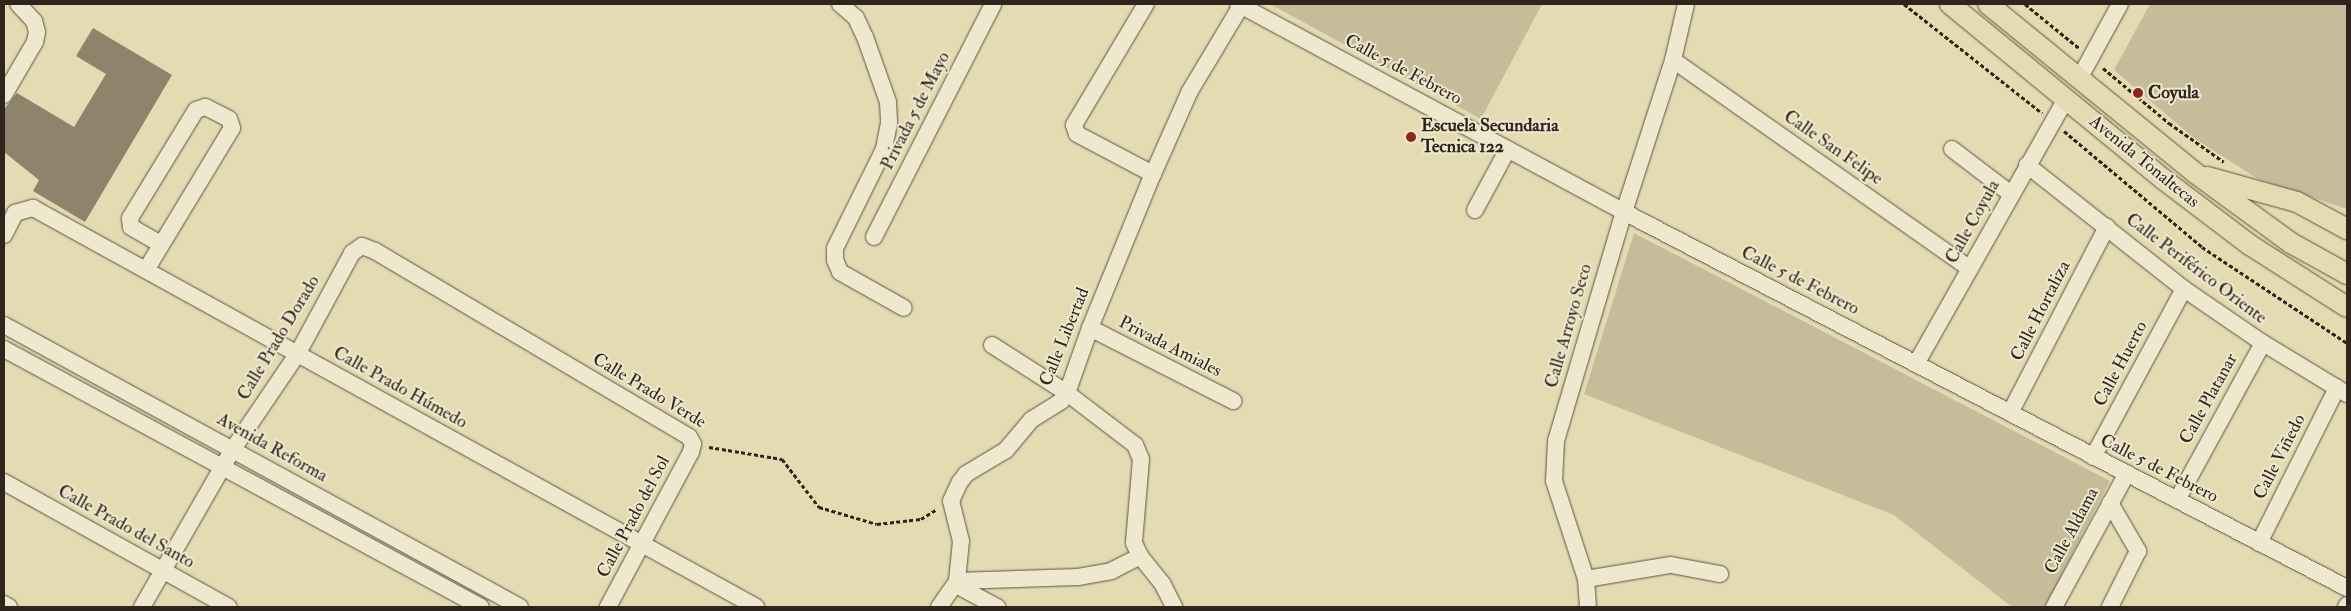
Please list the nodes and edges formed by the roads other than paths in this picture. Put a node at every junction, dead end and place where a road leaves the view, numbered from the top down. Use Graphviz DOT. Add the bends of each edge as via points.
graph roads {
  1 [pos="18,4"];
  2 [pos="840,4"];
  3 [pos="993,4"];
  4 [pos="1146,4"];
  5 [pos="1240,4"];
  6 [pos="1686,4"];
  7 [pos="1950,4"];
  8 [pos="1988,4"];
  9 [pos="2120,4"];
  10 [pos="1673,60"];
  11 [pos="2078,79"];
  12 [pos="4,94"];
  13 [pos="2066,99"];
  14 [pos="1508,149"];
  15 [pos="1952,149"];
  16 [pos="2027,165"];
  17 [pos="2195,173"];
  18 [pos="1152,174"];
  19 [pos="2011,194"];
  20 [pos="1475,210"];
  21 [pos="1624,212"];
  22 [pos="2106,227"];
  23 [pos="2347,229"];
  24 [pos="4,235"];
  25 [pos="874,237"];
  26 [pos="161,244"];
  27 [pos="362,246"];
  28 [pos="1970,269"];
  29 [pos="146,270"];
  30 [pos="2347,274"];
  31 [pos="2184,289"];
  32 [pos="2347,307"];
  33 [pos="904,308"];
  34 [pos="4,325"];
  35 [pos="1090,328"];
  36 [pos="30,340"];
  37 [pos="2263,343"];
  38 [pos="992,345"];
  39 [pos="4,349"];
  40 [pos="298,353"];
  41 [pos="21,359"];
  42 [pos="1916,364"];
  43 [pos="2342,391"];
  44 [pos="1067,393"];
  45 [pos="1233,401"];
  46 [pos="2010,414"];
  47 [pos="693,444"];
  48 [pos="233,449"];
  49 [pos="2093,457"];
  50 [pos="222,468"];
  51 [pos="2126,475"];
  52 [pos="4,482"];
  53 [pos="2177,500"];
  54 [pos="2110,503"];
  55 [pos="2259,543"];
  56 [pos="641,545"];
  57 [pos="1140,556"];
  58 [pos="164,572"];
  59 [pos="1720,574"];
  60 [pos="1586,579"];
  61 [pos="956,583"];
  62 [pos="2347,588"];
  63 [pos="4,604"];
  64 [pos="10,607"];
  65 [pos="142,607"];
  66 [pos="229,607"];
  67 [pos="480,607"];
  68 [pos="520,607"];
  69 [pos="608,607"];
  70 [pos="756,607"];
  71 [pos="939,607"];
  72 [pos="997,607"];
  73 [pos="1174,607"];
  74 [pos="1588,607"];
  75 [pos="2054,607"];
  76 [pos="2110,607"];
  1 -- 12 [label="street" via="34,21 37,32"];
  2 -- 33 [label="street" via="856,18 865,36 888,102 889,123 884,150 835,248 835,260 840,272"];
  3 -- 25 [label="street, Privada 5 de Mayo"];
  4 -- 18 [label="street" via="1074,125 1077,134"];
  5 -- 14 [label="street, Calle 5 de Febrero"];
  5 -- 18 [label="street, Calle Libertad" via="1190,91"];
  6 -- 10 [label="street, Calle Arroyo Seco"];
  7 -- 13 [label="main road, Avenida Tonaltecas"];
  8 -- 11 [label="main road, Avenida Tonaltecas"];
  9 -- 11 [label="street"];
  10 -- 21 [label="street, Calle Arroyo Seco"];
  10 -- 28 [label="street, Calle San Felipe"];
  11 -- 17 [label="main road, Avenida Tonaltecas"];
  13 -- 16 [label="street, Calle Coyula"];
  13 -- 32 [label="main road, Avenida Tonaltecas" via="2250,245"];
  14 -- 20 [label="street"];
  14 -- 21 [label="street, Calle 5 de Febrero"];
  15 -- 19 [label="street"];
  16 -- 19 [label="street, Calle Coyula"];
  16 -- 22 [label="street, Calle Periférico Oriente"];
  17 -- 23 [label="main road" via="2297,202"];
  17 -- 30 [label="main road, Avenida Tonaltecas" via="2291,243"];
  18 -- 35 [label="street, Calle Libertad"];
  19 -- 28 [label="street, Calle Coyula"];
  21 -- 42 [label="street, Calle 5 de Febrero"];
  21 -- 60 [label="street, Calle Arroyo Seco" via="1556,441 1554,481"];
  22 -- 31 [label="street, Calle Periférico Oriente"];
  22 -- 46 [label="street, Calle Hortaliza"];
  24 -- 29 [label="street, Calle Prado Húmedo" via="15,213 33,208"];
  26 -- 26 [label="street" via="232,128 229,119 205,107 196,110 130,218 131,227"];
  26 -- 29 [label="street"];
  27 -- 40 [label="street, Calle Prado Dorado" via="352,253"];
  27 -- 47 [label="street, Calle Prado Verde" via="375,250 689,437"];
  28 -- 42 [label="street, Calle Coyula"];
  29 -- 40 [label="street, Calle Prado Húmedo"];
  31 -- 37 [label="street, Calle Periférico Oriente"];
  31 -- 49 [label="street, Calle Huerto"];
  34 -- 36 [label="street, Avenida Reforma"];
  35 -- 44 [label="street, Calle Libertad"];
  35 -- 45 [label="street, Privada Amiales"];
  36 -- 41 [label="street"];
  36 -- 48 [label="street, Avenida Reforma"];
  37 -- 43 [label="street, Calle Periférico Oriente"];
  37 -- 53 [label="street, Calle Platanar"];
  38 -- 44 [label="street"];
  39 -- 41 [label="street"];
  40 -- 48 [label="street, Calle Prado Dorado"];
  40 -- 56 [label="street, Calle Prado Húmedo"];
  41 -- 50 [label="street"];
  42 -- 46 [label="street, Calle 5 de Febrero"];
  43 -- 55 [label="street, Calle Viñedo"];
  44 -- 57 [label="street" via="1139,451 1134,543"];
  44 -- 61 [label="street, Calle Libertad" via="1061,401 1031,420 1006,450 966,474 951,501 961,541"];
  46 -- 49 [label="street, Calle 5 de Febrero"];
  47 -- 56 [label="street, Calle Prado del Sol"];
  48 -- 50 [label="street, Calle Prado Dorado"];
  48 -- 68 [label="street, Avenida Reforma"];
  49 -- 51 [label="street, Calle 5 de Febrero"];
  50 -- 58 [label="street, Calle Prado Dorado"];
  50 -- 67 [label="street"];
  51 -- 53 [label="street, Calle 5 de Febrero"];
  51 -- 54 [label="street, Calle Aldama"];
  52 -- 58 [label="street, Calle Prado del Santo"];
  53 -- 55 [label="street, Calle 5 de Febrero"];
  54 -- 75 [label="street, Calle Aldama"];
  54 -- 76 [label="street" via="2138,551"];
  55 -- 62 [label="street, Calle 5 de Febrero"];
  56 -- 69 [label="street, Calle Prado del Sol"];
  56 -- 70 [label="street, Calle Prado Húmedo"];
  57 -- 61 [label="street" via="1111,571 1078,577"];
  57 -- 73 [label="street" via="1162,583"];
  58 -- 65 [label="street, Calle Prado Dorado"];
  58 -- 66 [label="street, Calle Prado del Santo"];
  59 -- 60 [label="street" via="1671,565"];
  60 -- 74 [label="street, Calle Arroyo Seco"];
  61 -- 71 [label="street"];
  61 -- 72 [label="street"];
  63 -- 64 [label="street"];
}
